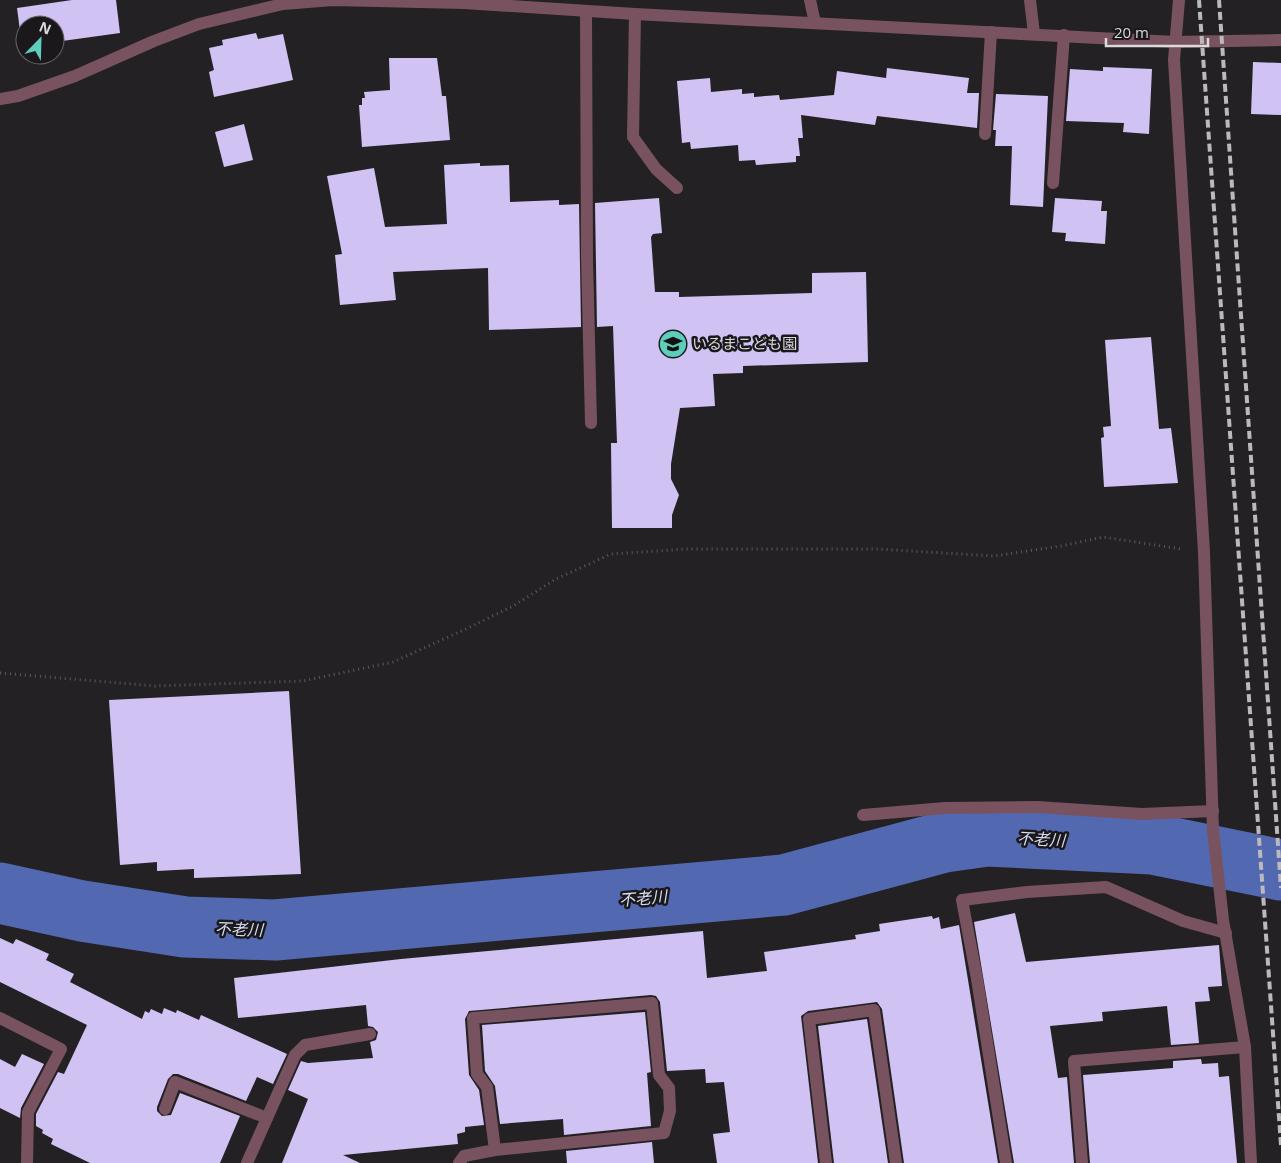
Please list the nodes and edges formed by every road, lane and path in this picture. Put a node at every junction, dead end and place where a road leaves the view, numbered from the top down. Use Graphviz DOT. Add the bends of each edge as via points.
graph roads {
  1 [pos="810,0"];
  2 [pos="1030,0"];
  3 [pos="1179,0"];
  4 [pos="586,12"];
  5 [pos="635,14"];
  6 [pos="815,23"];
  7 [pos="991,32"];
  8 [pos="1034,34"];
  9 [pos="1064,35"];
  10 [pos="1281,40"];
  11 [pos="1175,42"];
  12 [pos="0,99"];
  13 [pos="985,134"];
  14 [pos="1053,183"];
  15 [pos="677,188"];
  16 [pos="591,423"];
  17 [pos="1204,552"];
  18 [pos="0,673"];
  19 [pos="1213,811"];
  20 [pos="863,815"];
  21 [pos="1226,934"];
  22 [pos="0,1018"];
  23 [pos="370,1034"];
  24 [pos="1245,1047"];
  25 [pos="165,1109"];
  26 [pos="267,1118"];
  27 [pos="494,1150"];
  28 [pos="27,1163"];
  29 [pos="247,1163"];
  30 [pos="459,1163"];
  31 [pos="826,1163"];
  32 [pos="896,1163"];
  33 [pos="1006,1163"];
  34 [pos="1082,1163"];
  35 [pos="1251,1163"];
  1 -- 6 [label="street"];
  2 -- 8 [label="street"];
  3 -- 11 [label="street"];
  4 -- 5 [label="street"];
  4 -- 12 [label="street" via="333,0 283,4 199,24 154,40 75,76"];
  4 -- 16 [label="street" via="586,248"];
  5 -- 6 [label="street"];
  5 -- 15 [label="street" via="633,137 656,169"];
  6 -- 7 [label="street"];
  7 -- 8 [label="street"];
  7 -- 13 [label="street"];
  8 -- 9 [label="street"];
  9 -- 11 [label="street"];
  9 -- 14 [label="street"];
  10 -- 11 [label="street"];
  11 -- 17 [label="street"];
  17 -- 18 [label="path" via="1103,537 994,556 878,549 687,549 611,554 513,606 393,662 303,681 155,686"];
  17 -- 19 [label="street"];
  19 -- 20 [label="street" via="1142,814 1037,807 945,808"];
  19 -- 21 [label="street"];
  21 -- 24 [label="street"];
  21 -- 33 [label="street" via="1183,922 1106,887 962,900 978,979"];
  22 -- 28 [label="street" via="61,1049 28,1112"];
  23 -- 26 [label="street" via="305,1045 295,1055"];
  24 -- 34 [label="street" via="1074,1061"];
  24 -- 35 [label="street"];
  25 -- 26 [label="street" via="176,1082"];
  26 -- 29 [label="street"];
  27 -- 27 [label="street" via="487,1087 477,1074 473,1018 652,1002 659,1075 669,1088 670,1111 664,1132"];
  27 -- 30 [label="street" via="464,1156"];
  31 -- 32 [label="street" via="809,1019 874,1010"];
}
